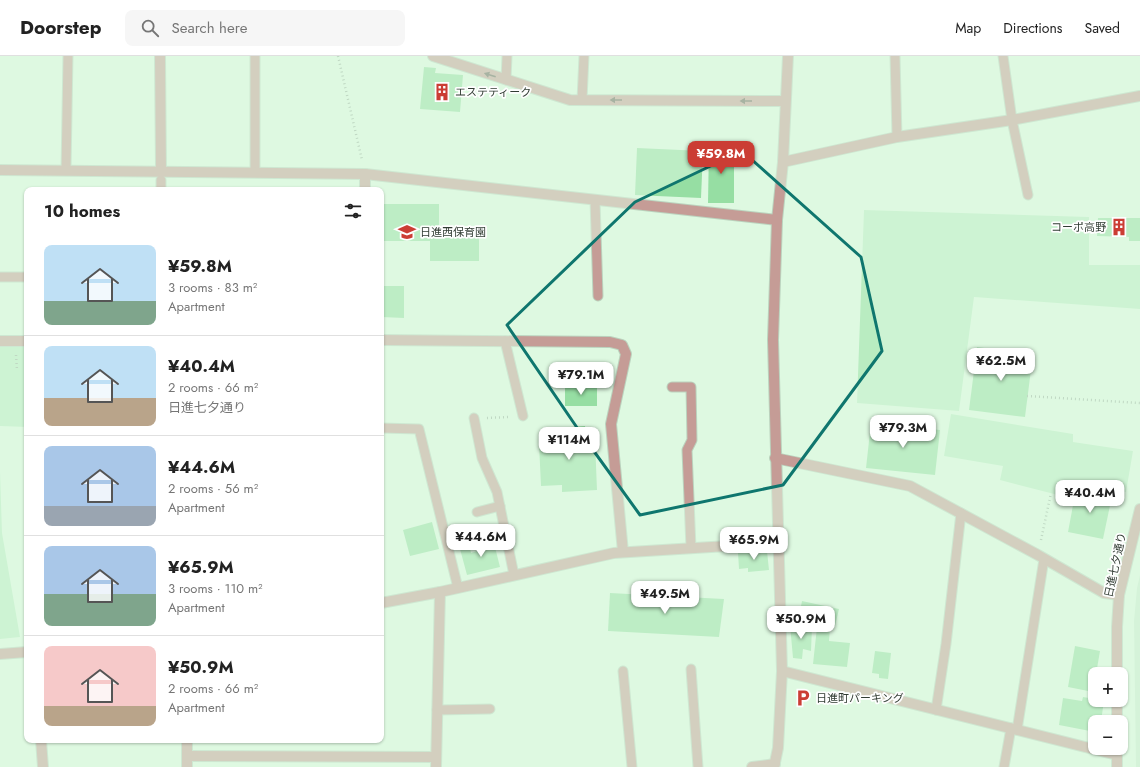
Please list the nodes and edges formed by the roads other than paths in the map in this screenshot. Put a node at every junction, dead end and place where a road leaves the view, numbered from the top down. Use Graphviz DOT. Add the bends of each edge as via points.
graph roads {
  1 [pos="68,56"];
  2 [pos="160,56"];
  3 [pos="255,56"];
  4 [pos="433,56"];
  5 [pos="507,56"];
  6 [pos="584,56"];
  7 [pos="788,56"];
  8 [pos="895,56"];
  9 [pos="1003,56"];
  10 [pos="506,80"];
  11 [pos="1140,96"];
  12 [pos="582,100"];
  13 [pos="785,101"];
  14 [pos="1012,120"];
  15 [pos="897,138"];
  16 [pos="783,162"];
  17 [pos="0,170"];
  18 [pos="66,170"];
  19 [pos="255,172"];
  20 [pos="365,174"];
  21 [pos="161,181"];
  22 [pos="365,187"];
  23 [pos="1028,195"];
  24 [pos="595,200"];
  25 [pos="777,220"];
  26 [pos="0,277"];
  27 [pos="24,277"];
  28 [pos="598,296"];
  29 [pos="384,340"];
  30 [pos="0,341"];
  31 [pos="24,341"];
  32 [pos="505,341"];
  33 [pos="672,387"];
  34 [pos="523,416"];
  35 [pos="474,418"];
  36 [pos="384,428"];
  37 [pos="775,458"];
  38 [pos="500,506"];
  39 [pos="1140,509"];
  40 [pos="477,512"];
  41 [pos="961,514"];
  42 [pos="778,543"];
  43 [pos="691,548"];
  44 [pos="623,552"];
  45 [pos="1041,557"];
  46 [pos="514,575"];
  47 [pos="458,588"];
  48 [pos="440,592"];
  49 [pos="1119,595"];
  50 [pos="384,602"];
  51 [pos="24,652"];
  52 [pos="0,654"];
  53 [pos="1117,667"];
  54 [pos="691,669"];
  55 [pos="623,671"];
  56 [pos="782,671"];
  57 [pos="490,709"];
  58 [pos="437,710"];
  59 [pos="936,710"];
  60 [pos="1014,729"];
  61 [pos="41,743"];
  62 [pos="187,743"];
  63 [pos="1088,746"];
  64 [pos="1117,755"];
  65 [pos="187,756"];
  66 [pos="436,762"];
  67 [pos="774,765"];
  68 [pos="43,767"];
  69 [pos="187,767"];
  70 [pos="632,767"];
  71 [pos="698,767"];
  72 [pos="752,767"];
  73 [pos="1004,767"];
  74 [pos="1117,767"];
  1 -- 18 [label="lane"];
  2 -- 21 [label="street"];
  3 -- 19 [label="lane"];
  10 -- 4 [label="street, one-way"];
  5 -- 10 [label="lane"];
  6 -- 12 [label="lane"];
  7 -- 13 [label="street"];
  8 -- 15 [label="lane"];
  9 -- 14 [label="lane"];
  10 -- 12 [label="street" via="570,100"];
  11 -- 14 [label="street"];
  13 -- 12 [label="street, one-way"];
  13 -- 16 [label="street"];
  14 -- 15 [label="street"];
  14 -- 23 [label="lane"];
  15 -- 16 [label="street"];
  16 -- 25 [label="street"];
  17 -- 18 [label="street"];
  18 -- 21 [label="street"];
  19 -- 20 [label="street"];
  19 -- 21 [label="street"];
  20 -- 22 [label="street"];
  20 -- 24 [label="street"];
  24 -- 25 [label="street"];
  24 -- 28 [label="lane"];
  25 -- 37 [label="street" via="773,340"];
  26 -- 27 [label="lane"];
  29 -- 32 [label="street"];
  30 -- 31 [label="street"];
  32 -- 34 [label="lane"];
  32 -- 44 [label="street" via="622,344 626,354 611,424"];
  33 -- 43 [label="lane" via="691,387 692,440 687,450"];
  35 -- 38 [label="lane" via="482,458 497,492"];
  36 -- 47 [label="lane" via="419,429"];
  37 -- 41 [label="street" via="910,486"];
  37 -- 42 [label="street"];
  38 -- 40 [label="lane"];
  38 -- 46 [label="lane"];
  39 -- 49 [label="street, 日進七夕通り"];
  41 -- 45 [label="street"];
  41 -- 59 [label="lane"];
  42 -- 43 [label="street"];
  42 -- 56 [label="street"];
  43 -- 44 [label="street"];
  44 -- 46 [label="street"];
  45 -- 49 [label="street" via="1104,593"];
  45 -- 60 [label="lane"];
  46 -- 47 [label="street"];
  47 -- 48 [label="street"];
  48 -- 50 [label="street"];
  48 -- 58 [label="street"];
  49 -- 53 [label="street, 日進七夕通り"];
  51 -- 52 [label="street"];
  54 -- 71 [label="lane"];
  55 -- 70 [label="lane"];
  56 -- 59 [label="street"];
  56 -- 67 [label="street" via="778,748"];
  57 -- 58 [label="lane"];
  58 -- 66 [label="street"];
  59 -- 60 [label="street"];
  60 -- 63 [label="street"];
  60 -- 73 [label="lane"];
  61 -- 68 [label="street"];
  62 -- 65 [label="street"];
  64 -- 74 [label="street"];
  65 -- 66 [label="street"];
  65 -- 69 [label="street"];
  67 -- 72 [label="street"];
}
